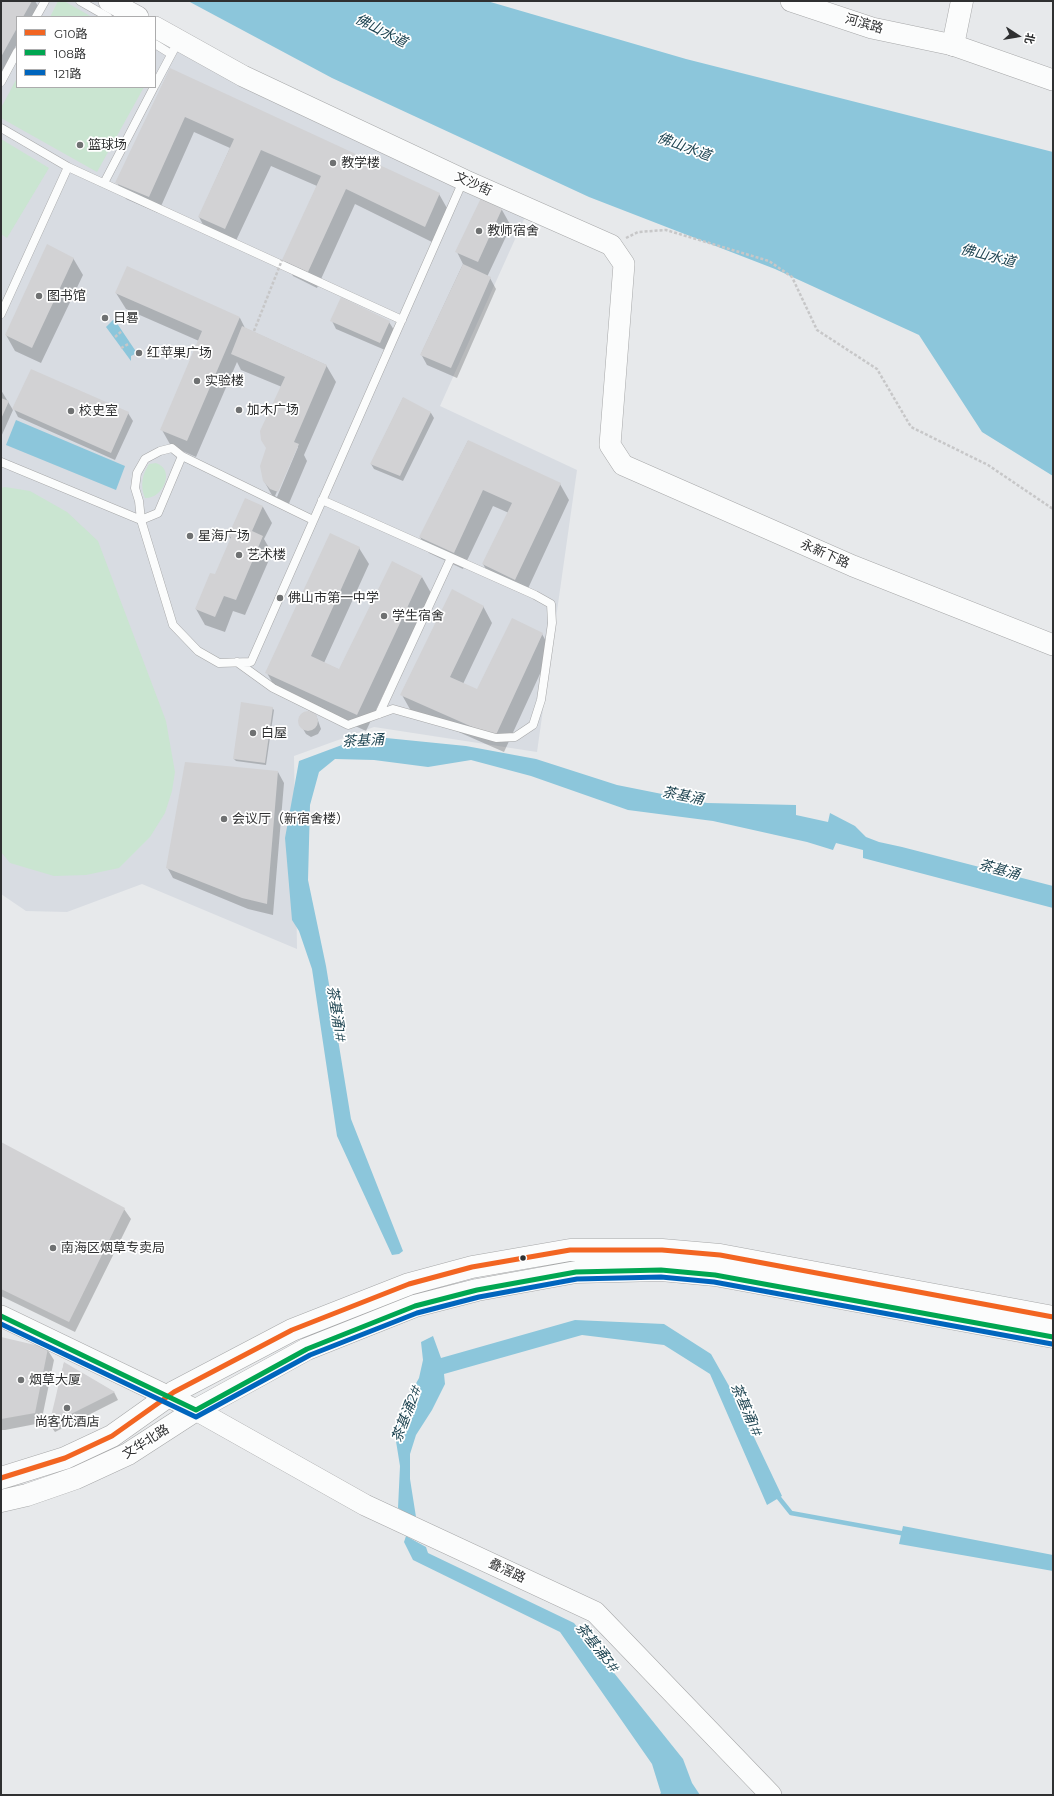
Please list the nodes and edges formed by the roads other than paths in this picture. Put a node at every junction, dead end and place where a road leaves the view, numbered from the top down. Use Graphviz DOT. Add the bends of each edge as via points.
graph roads {
  1 [pos="45,1"];
  2 [pos="80,1"];
  3 [pos="109,1"];
  4 [pos="791,1"];
  5 [pos="946,1"];
  6 [pos="962,1"];
  7 [pos="37,16"];
  8 [pos="106,16"];
  9 [pos="136,16"];
  10 [pos="156,28"];
  11 [pos="946,43"];
  12 [pos="156,44"];
  13 [pos="175,47"];
  14 [pos="16,54"];
  15 [pos="1053,80"];
  16 [pos="1,82"];
  17 [pos="156,82"];
  18 [pos="153,88"];
  19 [pos="1,128"];
  20 [pos="68,167"];
  21 [pos="464,180"];
  22 [pos="104,183"];
  23 [pos="1,314"];
  24 [pos="402,320"];
  25 [pos="610,445"];
  26 [pos="182,456"];
  27 [pos="1,462"];
  28 [pos="322,500"];
  29 [pos="141,520"];
  30 [pos="313,520"];
  31 [pos="451,558"];
  32 [pos="1053,645"];
  33 [pos="238,662"];
  34 [pos="379,714"];
  35 [pos="1,1316"];
  36 [pos="1053,1316"];
  37 [pos="1053,1336"];
  38 [pos="168,1396"];
  39 [pos="196,1410"];
  40 [pos="1,1478"];
  41 [pos="1,1501"];
  42 [pos="770,1795"];
  1 -- 7 [label="lane"];
  2 -- 8 [label="lane"];
  3 -- 9 [label="street"];
  4 -- 11 [label="street, 河滨路" via="872,28"];
  5 -- 11 [label="main road"];
  6 -- 11 [label="main road"];
  10 -- 13 [label="street, 文沙街"];
  11 -- 15 [label="street, 河滨路"];
  12 -- 13 [label="lane"];
  13 -- 17 [label="lane"];
  13 -- 21 [label="street, 文沙街" via="243,76"];
  14 -- 16 [label="lane"];
  18 -- 22 [label="lane"];
  19 -- 20 [label="lane"];
  20 -- 22 [label="lane"];
  20 -- 23 [label="lane"];
  21 -- 24 [label="lane"];
  21 -- 25 [label="street, 文沙街" via="610,246 624,264"];
  22 -- 24 [label="lane"];
  24 -- 28 [label="lane"];
  25 -- 32 [label="street, 永新下路" via="623,465 853,566"];
  26 -- 29 [label="lane" via="158,513"];
  26 -- 29 [label="lane" via="172,448 145,459 137,473 135,488"];
  26 -- 30 [label="lane"];
  27 -- 29 [label="lane"];
  28 -- 30 [label="lane"];
  28 -- 31 [label="lane"];
  29 -- 33 [label="lane" via="173,625 198,651 219,663"];
  30 -- 33 [label="lane" via="251,662"];
  31 -- 34 [label="lane"];
  31 -- 34 [label="lane" via="551,604 552,623 541,700 532,725 515,737 496,738 393,709"];
  33 -- 34 [label="lane" via="273,688 348,725"];
  35 -- 38 [label="street, 叠滘路"];
  36 -- 38 [label="main road, 文华北路" via="720,1255 662,1250 570,1250 472,1267 409,1284 292,1330"];
  37 -- 39 [label="main road, 文华北路" via="715,1275 661,1270 576,1272 477,1290 415,1306 307,1349"];
  38 -- 39 [label="street, 叠滘路"];
  38 -- 40 [label="main road, 文华北路" via="105,1439 65,1458"];
  39 -- 41 [label="main road, 文华北路" via="128,1454 76,1478"];
  39 -- 42 [label="street, 叠滘路" via="365,1505 595,1612"];
}
